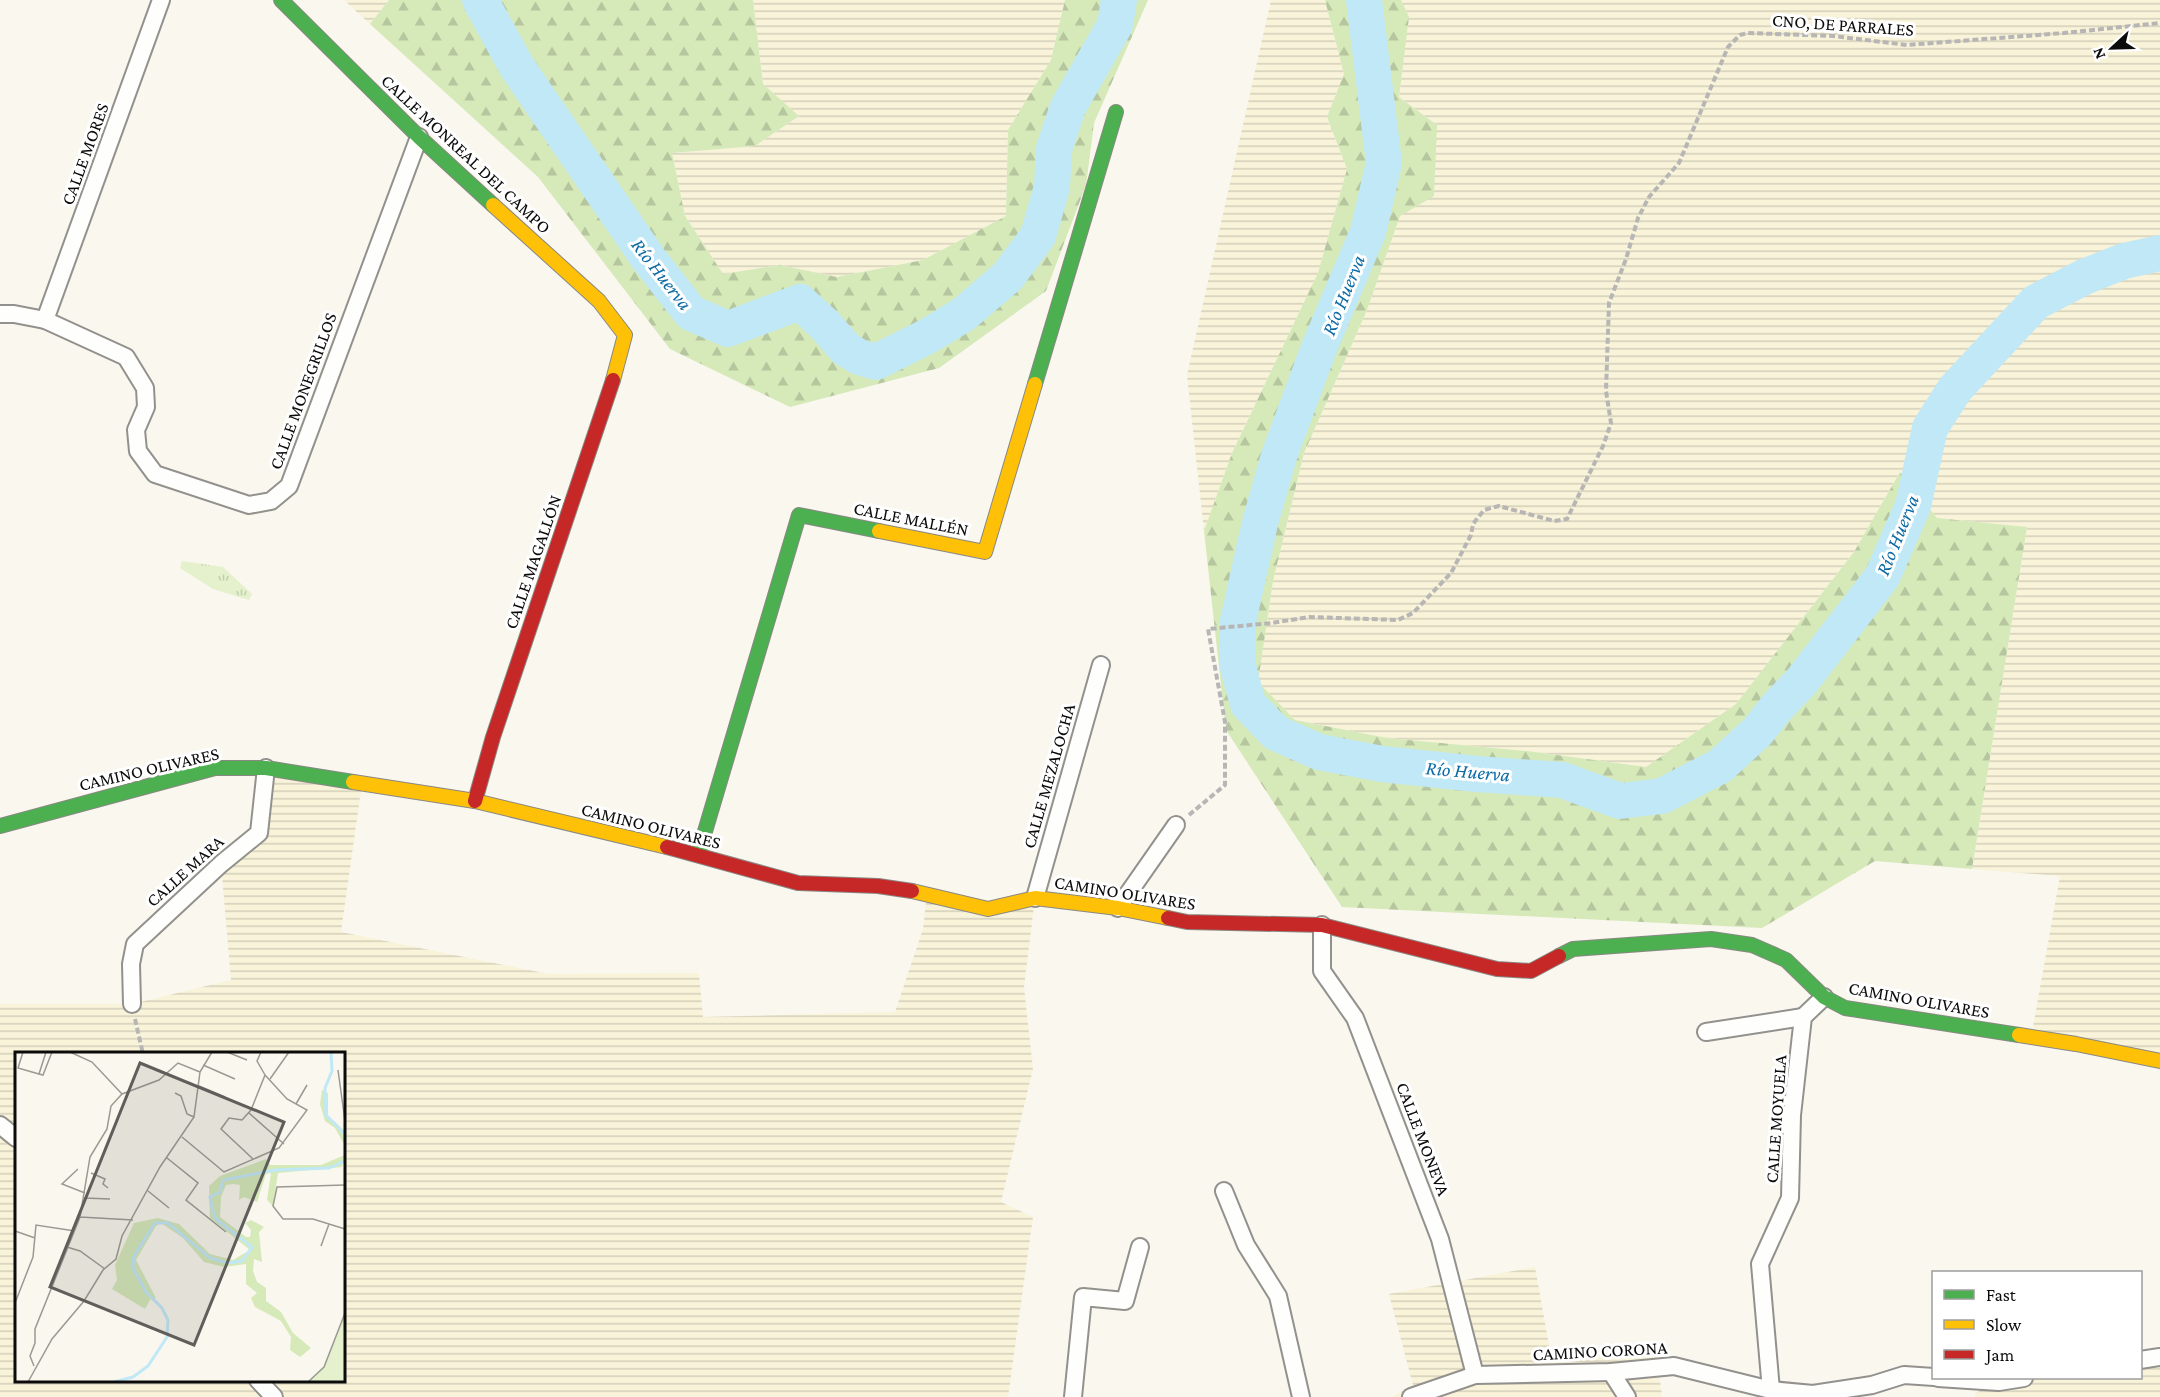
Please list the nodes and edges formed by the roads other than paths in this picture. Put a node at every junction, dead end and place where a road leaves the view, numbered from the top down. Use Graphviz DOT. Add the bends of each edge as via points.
graph roads {
  1 [pos="161,0"];
  2 [pos="281,0"];
  3 [pos="1116,112"];
  4 [pos="419,137"];
  5 [pos="0,314"];
  6 [pos="45,320"];
  7 [pos="625,335"];
  8 [pos="1101,665"];
  9 [pos="266,768"];
  10 [pos="475,801"];
  11 [pos="1176,825"];
  12 [pos="0,826"];
  13 [pos="698,855"];
  14 [pos="1035,898"];
  15 [pos="1118,908"];
  16 [pos="1322,925"];
  17 [pos="1824,997"];
  18 [pos="132,1004"];
  19 [pos="1803,1017"];
  20 [pos="1706,1032"];
  21 [pos="2160,1061"];
  22 [pos="0,1125"];
  23 [pos="15,1137"];
  24 [pos="1224,1191"];
  25 [pos="1140,1247"];
  26 [pos="2160,1357"];
  27 [pos="2142,1360"];
  28 [pos="1611,1372"];
  29 [pos="1475,1375"];
  30 [pos="1932,1377"];
  31 [pos="1961,1379"];
  32 [pos="2014,1379"];
  33 [pos="260,1382"];
  34 [pos="1771,1390"];
  35 [pos="274,1397"];
  36 [pos="1073,1397"];
  37 [pos="1301,1397"];
  38 [pos="1411,1397"];
  39 [pos="1627,1397"];
  1 -- 6 [label="street, CALLE MORES"];
  2 -- 4 [label="street, CALLE MONREAL DEL CAMPO"];
  3 -- 13 [label="street, CALLE MALLÉN" via="985,552 799,514"];
  4 -- 6 [label="street, CALLE MONEGRILLOS" via="289,486 271,501 249,505 155,474 138,451 136,430 146,407 145,388 126,357"];
  4 -- 7 [label="street, CALLE MONREAL DEL CAMPO" via="599,301"];
  5 -- 6 [label="street, CALLE MONEGRILLOS"];
  7 -- 10 [label="street, CALLE MAGALLÓN"];
  8 -- 14 [label="street, CALLE MEZALOCHA"];
  9 -- 10 [label="street, CAMINO OLIVARES"];
  9 -- 12 [label="street, CAMINO OLIVARES" via="215,768"];
  9 -- 18 [label="street, CALLE MARA" via="259,833 135,944"];
  10 -- 13 [label="street, CAMINO OLIVARES"];
  11 -- 15 [label="street"];
  13 -- 14 [label="street, CAMINO OLIVARES" via="798,883 878,886 988,909"];
  14 -- 15 [label="street, CAMINO OLIVARES"];
  15 -- 16 [label="street, CAMINO OLIVARES" via="1187,922"];
  16 -- 17 [label="street, CAMINO OLIVARES" via="1497,969 1531,971 1573,949 1711,939 1752,945 1786,960"];
  16 -- 29 [label="street, CALLE MONEVA" via="1322,971 1355,1018 1440,1239"];
  17 -- 19 [label="street"];
  17 -- 21 [label="street, CAMINO OLIVARES" via="1845,1008"];
  19 -- 20 [label="street"];
  19 -- 34 [label="street, CALLE MOYUELA" via="1792,1115 1790,1198 1760,1264"];
  22 -- 23 [label="street"];
  24 -- 37 [label="street" via="1246,1245 1278,1296"];
  25 -- 36 [label="street" via="1125,1301 1083,1297"];
  26 -- 27 [label="street"];
  28 -- 29 [label="street, CAMINO CORONA"];
  28 -- 34 [label="street, CAMINO CORONA" via="1674,1366"];
  28 -- 39 [label="street"];
  29 -- 38 [label="street, CAMINO CORONA"];
  30 -- 34 [label="street, CAMINO CORONA" via="1904,1375 1872,1385 1813,1394"];
  31 -- 32 [label="street, CAMINO CORONA"];
  33 -- 35 [label="street"];
}
